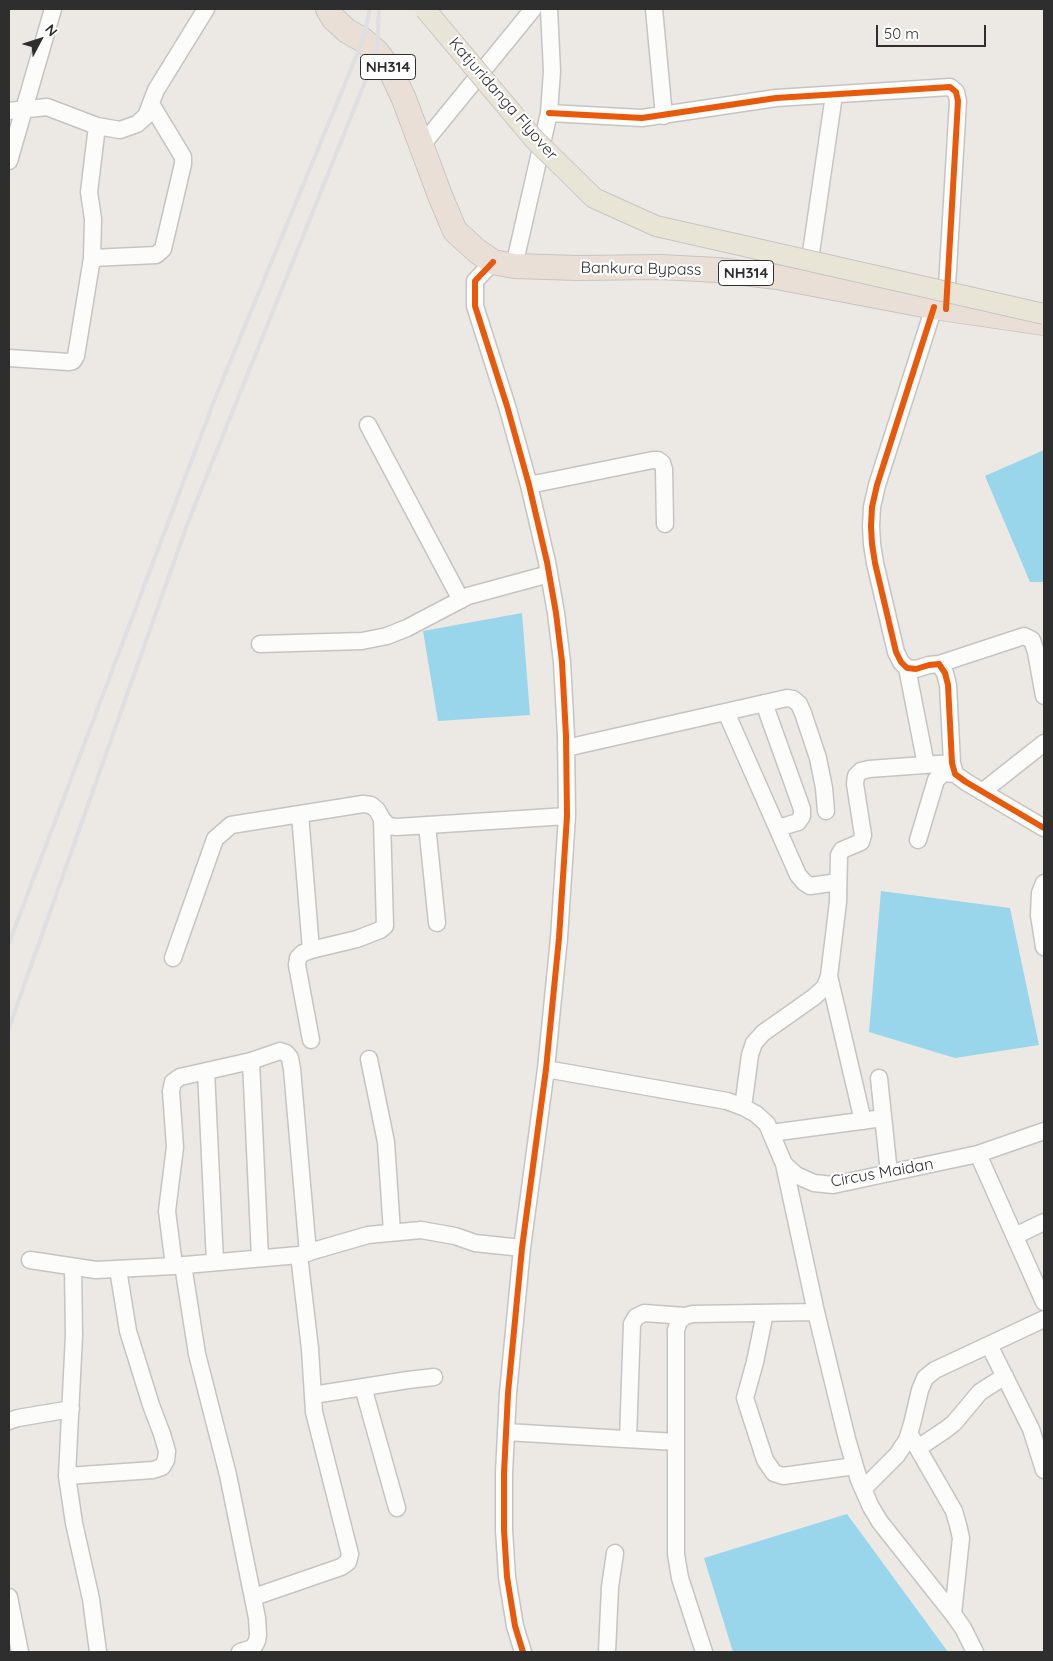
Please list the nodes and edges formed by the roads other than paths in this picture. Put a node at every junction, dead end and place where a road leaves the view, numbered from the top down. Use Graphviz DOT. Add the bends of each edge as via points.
graph roads {
  1 [pos="53,9"];
  2 [pos="206,9"];
  3 [pos="328,9"];
  4 [pos="425,9"];
  5 [pos="533,9"];
  6 [pos="549,9"];
  7 [pos="654,9"];
  8 [pos="834,95"];
  9 [pos="151,104"];
  10 [pos="17,110"];
  11 [pos="549,112"];
  12 [pos="664,116"];
  13 [pos="97,126"];
  14 [pos="422,145"];
  15 [pos="9,161"];
  16 [pos="92,258"];
  17 [pos="504,264"];
  18 [pos="806,282"];
  19 [pos="940,308"];
  20 [pos="1044,314"];
  21 [pos="1044,323"];
  22 [pos="9,358"];
  23 [pos="368,424"];
  24 [pos="529,485"];
  25 [pos="665,524"];
  26 [pos="549,574"];
  27 [pos="461,600"];
  28 [pos="260,644"];
  29 [pos="939,664"];
  30 [pos="907,668"];
  31 [pos="1043,690"];
  32 [pos="764,703"];
  33 [pos="726,712"];
  34 [pos="1044,743"];
  35 [pos="566,748"];
  36 [pos="926,765"];
  37 [pos="954,769"];
  38 [pos="982,792"];
  39 [pos="826,811"];
  40 [pos="300,814"];
  41 [pos="567,816"];
  42 [pos="382,819"];
  43 [pos="427,825"];
  44 [pos="778,828"];
  45 [pos="1044,828"];
  46 [pos="918,840"];
  47 [pos="838,882"];
  48 [pos="1044,883"];
  49 [pos="437,923"];
  50 [pos="1044,947"];
  51 [pos="312,950"];
  52 [pos="173,958"];
  53 [pos="829,976"];
  54 [pos="311,1040"];
  55 [pos="369,1059"];
  56 [pos="251,1061"];
  57 [pos="546,1069"];
  58 [pos="206,1071"];
  59 [pos="879,1078"];
  60 [pos="743,1107"];
  61 [pos="883,1118"];
  62 [pos="863,1121"];
  63 [pos="1044,1131"];
  64 [pos="771,1133"];
  65 [pos="978,1154"];
  66 [pos="784,1164"];
  67 [pos="889,1173"];
  68 [pos="1044,1222"];
  69 [pos="392,1232"];
  70 [pos="1015,1236"];
  71 [pos="522,1248"];
  72 [pos="304,1254"];
  73 [pos="260,1258"];
  74 [pos="30,1260"];
  75 [pos="215,1262"];
  76 [pos="178,1266"];
  77 [pos="72,1267"];
  78 [pos="118,1269"];
  79 [pos="1044,1302"];
  80 [pos="816,1312"];
  81 [pos="765,1313"];
  82 [pos="685,1316"];
  83 [pos="1044,1319"];
  84 [pos="989,1344"];
  85 [pos="1005,1376"];
  86 [pos="434,1377"];
  87 [pos="363,1387"];
  88 [pos="313,1395"];
  89 [pos="71,1409"];
  90 [pos="9,1421"];
  91 [pos="1038,1426"];
  92 [pos="506,1432"];
  93 [pos="909,1433"];
  94 [pos="628,1439"];
  95 [pos="676,1442"];
  96 [pos="918,1448"];
  97 [pos="855,1466"];
  98 [pos="1044,1470"];
  99 [pos="67,1476"];
  100 [pos="863,1489"];
  101 [pos="397,1508"];
  102 [pos="615,1554"];
  103 [pos="9,1597"];
  104 [pos="254,1597"];
  105 [pos="953,1614"];
  106 [pos="20,1652"];
  107 [pos="98,1652"];
  108 [pos="240,1652"];
  109 [pos="523,1652"];
  110 [pos="607,1652"];
  111 [pos="704,1652"];
  112 [pos="975,1652"];
  1 -- 10 [label="street"];
  2 -- 9 [label="street"];
  3 -- 14 [label="highway, NH314" via="347,31 377,52 391,71"];
  4 -- 20 [label="main road, Katjuridanga Flyover, bridge" via="534,139 594,198 656,226"];
  5 -- 14 [label="street"];
  6 -- 11 [label="street" via="552,71"];
  7 -- 12 [label="street"];
  8 -- 12 [label="street" via="776,98"];
  8 -- 18 [label="street"];
  8 -- 19 [label="street" via="942,86 956,92 958,101"];
  9 -- 13 [label="street" via="142,121 128,128 120,130"];
  9 -- 16 [label="street" via="183,157 163,249 156,255"];
  10 -- 13 [label="street" via="47,108"];
  10 -- 15 [label="street"];
  11 -- 12 [label="street" via="642,118"];
  11 -- 17 [label="street"];
  13 -- 16 [label="street" via="89,192 93,219"];
  14 -- 17 [label="highway, NH314" via="455,231 477,251"];
  16 -- 22 [label="street" via="73,361"];
  17 -- 18 [label="highway, Bankura Bypass / NH314" via="718,270"];
  17 -- 24 [label="street" via="474,281 475,306"];
  18 -- 19 [label="highway, Bankura Bypass / NH314"];
  19 -- 21 [label="highway, Bankura Bypass / NH314"];
  19 -- 30 [label="street" via="872,507 875,563 896,652"];
  23 -- 27 [label="street"];
  24 -- 25 [label="street" via="658,460 664,469"];
  24 -- 26 [label="street"];
  26 -- 27 [label="street"];
  26 -- 35 [label="street" via="562,662"];
  27 -- 28 [label="street" via="387,636"];
  29 -- 30 [label="street"];
  29 -- 31 [label="street" via="1024,636 1032,640"];
  29 -- 37 [label="street" via="948,685"];
  30 -- 36 [label="street"];
  32 -- 33 [label="street"];
  32 -- 39 [label="street" via="787,698 799,704 818,758"];
  32 -- 44 [label="street" via="802,809 798,822"];
  33 -- 35 [label="street"];
  33 -- 44 [label="street"];
  34 -- 38 [label="street"];
  35 -- 41 [label="street"];
  36 -- 37 [label="street"];
  36 -- 47 [label="street" via="869,769 856,776 863,835 856,846 839,854"];
  37 -- 38 [label="street"];
  37 -- 46 [label="street" via="936,780"];
  38 -- 45 [label="street"];
  40 -- 42 [label="street" via="362,804 371,805"];
  40 -- 51 [label="street"];
  40 -- 52 [label="street" via="231,825 215,839"];
  41 -- 43 [label="street"];
  41 -- 57 [label="street"];
  42 -- 43 [label="street" via="388,826"];
  42 -- 51 [label="street" via="385,926 357,939"];
  43 -- 49 [label="street"];
  44 -- 47 [label="street" via="804,882 810,886"];
  47 -- 53 [label="street"];
  48 -- 50 [label="street" via="1039,915"];
  51 -- 54 [label="street" via="303,953 297,965"];
  53 -- 60 [label="street" via="825,987 814,997 754,1043"];
  53 -- 62 [label="street"];
  55 -- 69 [label="street" via="386,1142"];
  56 -- 58 [label="street"];
  56 -- 72 [label="street" via="280,1051 290,1058"];
  56 -- 73 [label="street"];
  57 -- 60 [label="street" via="727,1101"];
  57 -- 71 [label="street"];
  58 -- 75 [label="street"];
  58 -- 76 [label="street" via="180,1077 173,1082 171,1091 175,1147 167,1211"];
  59 -- 61 [label="street"];
  60 -- 64 [label="street" via="767,1124"];
  61 -- 62 [label="street"];
  61 -- 67 [label="street"];
  62 -- 64 [label="street"];
  63 -- 65 [label="street, Circus Maidan"];
  64 -- 66 [label="street"];
  65 -- 67 [label="street, Circus Maidan"];
  65 -- 70 [label="street"];
  66 -- 67 [label="street, Circus Maidan" via="796,1175 814,1183 833,1184"];
  66 -- 80 [label="street"];
  68 -- 70 [label="street"];
  69 -- 71 [label="street" via="421,1230 475,1243"];
  69 -- 72 [label="street" via="368,1235"];
  70 -- 79 [label="street"];
  71 -- 92 [label="street"];
  72 -- 73 [label="street"];
  72 -- 88 [label="street"];
  73 -- 75 [label="street"];
  74 -- 77 [label="street"];
  75 -- 76 [label="street"];
  76 -- 78 [label="street"];
  76 -- 104 [label="street"];
  77 -- 78 [label="street"];
  77 -- 89 [label="street"];
  78 -- 99 [label="street" via="128,1331 162,1434 166,1460 162,1467 153,1470"];
  80 -- 81 [label="street"];
  80 -- 97 [label="street"];
  81 -- 82 [label="street"];
  81 -- 97 [label="street" via="745,1398 765,1460 774,1472 783,1476"];
  82 -- 94 [label="street" via="644,1313 632,1324"];
  82 -- 95 [label="street" via="676,1330"];
  83 -- 84 [label="street"];
  84 -- 85 [label="street"];
  84 -- 93 [label="street" via="934,1370 925,1378"];
  85 -- 91 [label="street"];
  85 -- 96 [label="street" via="980,1392 954,1423"];
  86 -- 87 [label="street"];
  87 -- 88 [label="street"];
  87 -- 101 [label="street"];
  88 -- 104 [label="street" via="314,1412 350,1554 348,1562"];
  89 -- 90 [label="street"];
  89 -- 99 [label="street"];
  91 -- 98 [label="street"];
  92 -- 94 [label="street"];
  92 -- 109 [label="street" via="504,1530 507,1577"];
  93 -- 96 [label="street"];
  93 -- 100 [label="street" via="897,1455"];
  94 -- 95 [label="street"];
  95 -- 111 [label="street" via="676,1554 680,1578"];
  96 -- 105 [label="street" via="954,1511 961,1538"];
  97 -- 100 [label="street"];
  99 -- 107 [label="street"];
  100 -- 105 [label="street" via="880,1522"];
  102 -- 110 [label="street"];
  103 -- 106 [label="street"];
  104 -- 108 [label="street" via="258,1635 253,1648"];
  105 -- 112 [label="street"];
}
